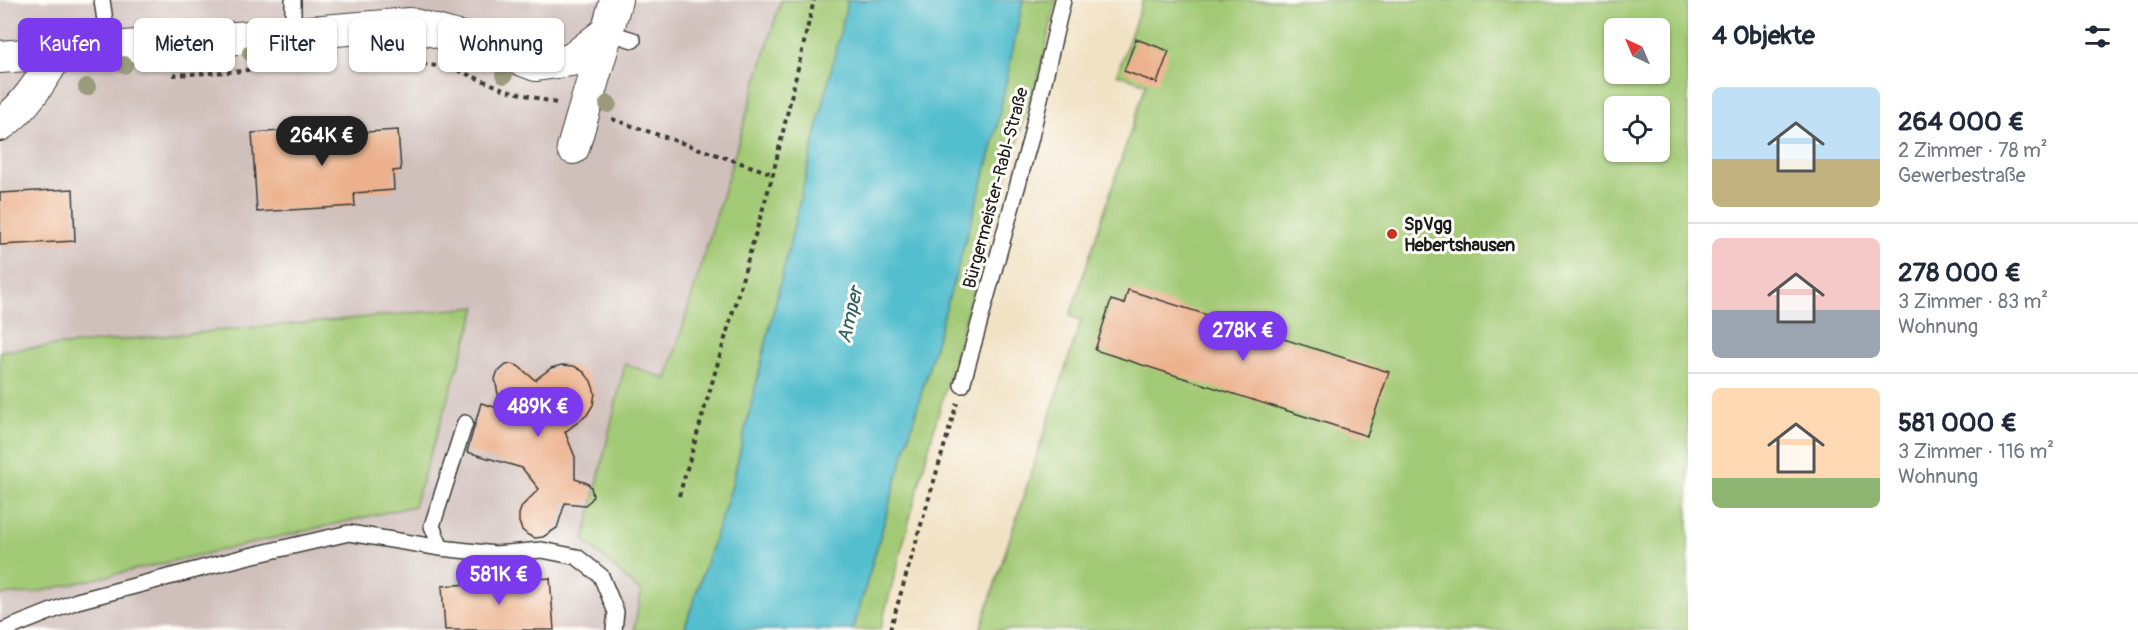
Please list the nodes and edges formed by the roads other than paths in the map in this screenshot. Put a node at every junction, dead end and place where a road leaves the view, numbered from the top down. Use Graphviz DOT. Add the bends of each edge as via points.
graph roads {
  1 [pos="102,0"];
  2 [pos="294,0"];
  3 [pos="616,0"];
  4 [pos="1063,0"];
  5 [pos="105,18"];
  6 [pos="293,18"];
  7 [pos="337,30"];
  8 [pos="620,36"];
  9 [pos="247,37"];
  10 [pos="122,47"];
  11 [pos="18,56"];
  12 [pos="0,57"];
  13 [pos="46,72"];
  14 [pos="0,125"];
  15 [pos="573,148"];
  16 [pos="962,385"];
  17 [pos="465,423"];
  18 [pos="441,548"];
  19 [pos="4,630"];
  20 [pos="614,630"];
  1 -- 5 [label="lane"];
  2 -- 6 [label="lane"];
  3 -- 8 [label="street"];
  4 -- 16 [label="lane, Bürgermeister-Rabl-Straße" via="1030,141"];
  7 -- 8 [label="street" via="410,24 472,41 536,65 572,60"];
  8 -- 15 [label="street" via="584,110"];
  9 -- 10 [label="street"];
  11 -- 12 [label="street"];
  13 -- 14 [label="street"];
  17 -- 18 [label="lane" via="432,526"];
  18 -- 19 [label="lane" via="349,533 77,601"];
  18 -- 20 [label="lane" via="495,554 542,550 577,557 601,576 616,612"];
}
